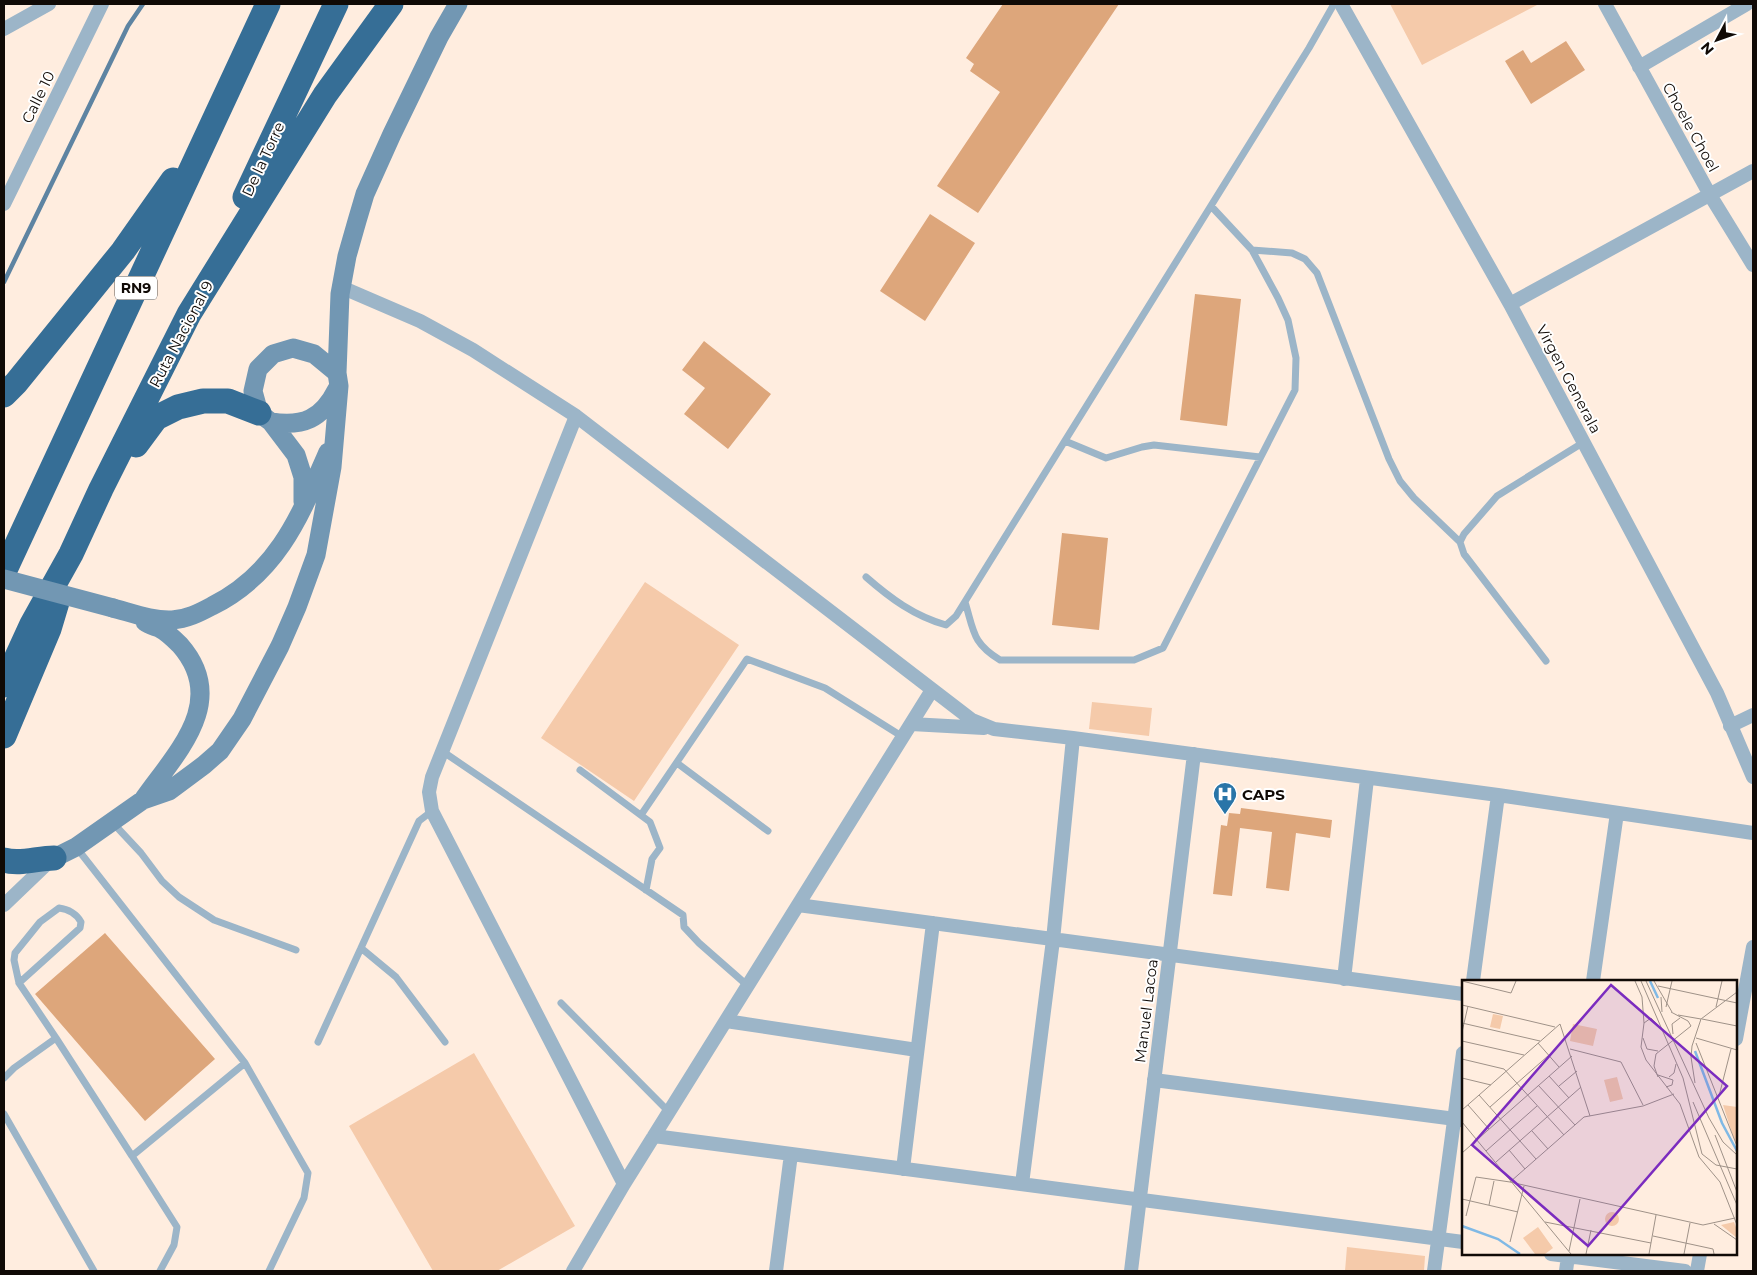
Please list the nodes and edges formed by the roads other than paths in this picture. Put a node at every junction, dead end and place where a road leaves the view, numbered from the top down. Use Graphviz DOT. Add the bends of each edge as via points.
graph roads {
  1 [pos="49,4"];
  2 [pos="102,4"];
  3 [pos="268,4"];
  4 [pos="336,4"];
  5 [pos="391,4"];
  6 [pos="458,4"];
  7 [pos="1334,4"];
  8 [pos="1341,4"];
  9 [pos="1605,4"];
  10 [pos="1747,4"];
  11 [pos="4,29"];
  12 [pos="1639,67"];
  13 [pos="212,122"];
  14 [pos="1753,171"];
  15 [pos="1710,195"];
  16 [pos="4,204"];
  17 [pos="1211,206"];
  18 [pos="1252,250"];
  19 [pos="1753,265"];
  20 [pos="341,287"];
  21 [pos="1510,304"];
  22 [pos="189,314"];
  23 [pos="338,379"];
  24 [pos="4,395"];
  25 [pos="576,416"];
  26 [pos="265,418"];
  27 [pos="335,437"];
  28 [pos="1065,441"];
  29 [pos="1584,442"];
  30 [pos="1260,456"];
  31 [pos="101,489"];
  32 [pos="303,508"];
  33 [pos="1460,542"];
  34 [pos="71,554"];
  35 [pos="4,572"];
  36 [pos="866,577"];
  37 [pos="965,602"];
  38 [pos="140,615"];
  39 [pos="1546,661"];
  40 [pos="4,684"];
  41 [pos="932,690"];
  42 [pos="1753,715"];
  43 [pos="911,724"];
  44 [pos="1730,726"];
  45 [pos="994,729"];
  46 [pos="4,736"];
  47 [pos="903,736"];
  48 [pos="1072,738"];
  49 [pos="442,751"];
  50 [pos="1194,754"];
  51 [pos="677,762"];
  52 [pos="580,770"];
  53 [pos="1753,777"];
  54 [pos="1367,779"];
  55 [pos="1498,795"];
  56 [pos="142,800"];
  57 [pos="432,811"];
  58 [pos="1617,813"];
  59 [pos="641,815"];
  60 [pos="111,821"];
  61 [pos="768,832"];
  62 [pos="1753,833"];
  63 [pos="65,852"];
  64 [pos="4,860"];
  65 [pos="646,890"];
  66 [pos="4,905"];
  67 [pos="798,905"];
  68 [pos="933,924"];
  69 [pos="1053,940"];
  70 [pos="1753,947"];
  71 [pos="361,948"];
  72 [pos="296,950"];
  73 [pos="1169,956"];
  74 [pos="1344,979"];
  75 [pos="1473,980"];
  76 [pos="1593,980"];
  77 [pos="19,983"];
  78 [pos="748,986"];
  79 [pos="1462,994"];
  80 [pos="562,1003"];
  81 [pos="726,1021"];
  82 [pos="1737,1030"];
  83 [pos="56,1038"];
  84 [pos="318,1042"];
  85 [pos="445,1042"];
  86 [pos="917,1050"];
  87 [pos="246,1064"];
  88 [pos="1462,1070"];
  89 [pos="4,1078"];
  90 [pos="1154,1080"];
  91 [pos="669,1112"];
  92 [pos="4,1114"];
  93 [pos="1459,1120"];
  94 [pos="654,1136"];
  95 [pos="791,1154"];
  96 [pos="132,1156"];
  97 [pos="903,1169"];
  98 [pos="624,1184"];
  99 [pos="1022,1184"];
  100 [pos="1140,1200"];
  101 [pos="1439,1239"];
  102 [pos="1462,1242"];
  103 [pos="1560,1255"];
  104 [pos="1700,1255"];
  105 [pos="1568,1256"];
  106 [pos="94,1271"];
  107 [pos="160,1271"];
  108 [pos="269,1271"];
  109 [pos="573,1271"];
  110 [pos="776,1271"];
  111 [pos="1131,1271"];
  112 [pos="1434,1271"];
  113 [pos="1566,1271"];
  114 [pos="1685,1271"];
  115 [pos="1697,1271"];
  1 -- 11 [label="street"];
  2 -- 16 [label="street, Calle 10"];
  3 -- 13 [label="highway, RN9"];
  4 -- 22 [label="highway, De la Torre"];
  5 -- 22 [label="highway, Ruta Nacional 9" via="325,96"];
  6 -- 20 [label="main road" via="436,43 365,194"];
  7 -- 17 [label="lane"];
  8 -- 21 [label="street, Virgen Generala"];
  9 -- 12 [label="street, Choele Choel"];
  10 -- 12 [label="street"];
  12 -- 15 [label="street, Choele Choel"];
  13 -- 24 [label="highway" via="123,251"];
  13 -- 35 [label="highway, RN9"];
  14 -- 15 [label="street"];
  15 -- 19 [label="street, Choele Choel"];
  15 -- 21 [label="street"];
  17 -- 18 [label="lane"];
  17 -- 28 [label="lane"];
  18 -- 30 [label="lane" via="1288,320 1296,358 1295,390"];
  18 -- 33 [label="lane" via="1292,254 1305,259 1317,273 1400,481"];
  20 -- 23 [label="main road"];
  20 -- 25 [label="street" via="435,329"];
  21 -- 29 [label="street, Virgen Generala"];
  22 -- 31 [label="highway, Ruta Nacional 9"];
  23 -- 26 [label="main road" via="330,403 319,414 288,425"];
  23 -- 26 [label="main road" via="314,354 293,348 273,354 258,369 253,391"];
  23 -- 27 [label="main road"];
  25 -- 41 [label="street"];
  25 -- 49 [label="street"];
  26 -- 31 [label="highway" via="228,401 203,401 178,407 156,418 120,472"];
  26 -- 32 [label="main road" via="296,455 303,477"];
  27 -- 32 [label="main road"];
  27 -- 56 [label="main road" via="322,531 312,568 254,697 220,751 169,791"];
  28 -- 30 [label="lane" via="1106,458 1154,445"];
  28 -- 37 [label="lane"];
  29 -- 33 [label="lane" via="1497,496"];
  29 -- 44 [label="street, Virgen Generala" via="1717,693"];
  30 -- 37 [label="lane" via="1163,648 1151,654 1134,660 1000,660 976,641"];
  31 -- 34 [label="highway, Ruta Nacional 9"];
  32 -- 38 [label="main road" via="268,565 223,601 194,616 180,619"];
  33 -- 39 [label="lane" via="1464,554"];
  34 -- 40 [label="highway, Ruta Nacional 9" via="32,624"];
  34 -- 46 [label="highway" via="49,629"];
  35 -- 38 [label="main road, bridge"];
  36 -- 37 [label="lane" via="892,599 928,620 946,625"];
  38 -- 56 [label="main road" via="147,624 170,636 189,658 199,686 199,704 186,742"];
  41 -- 43 [label="street"];
  41 -- 45 [label="street" via="972,720"];
  42 -- 44 [label="street"];
  43 -- 45 [label="street"];
  43 -- 47 [label="street"];
  44 -- 53 [label="street, Virgen Generala"];
  45 -- 48 [label="street"];
  47 -- 51 [label="lane" via="825,688 747,659"];
  47 -- 67 [label="street"];
  48 -- 50 [label="street"];
  48 -- 69 [label="street"];
  49 -- 57 [label="street" via="429,792"];
  49 -- 65 [label="lane"];
  50 -- 54 [label="street"];
  50 -- 73 [label="street, Manuel Lacoa"];
  51 -- 59 [label="lane"];
  51 -- 61 [label="lane"];
  52 -- 59 [label="lane"];
  54 -- 55 [label="street"];
  54 -- 74 [label="street"];
  55 -- 58 [label="street"];
  55 -- 75 [label="street"];
  56 -- 60 [label="main road"];
  57 -- 71 [label="lane" via="419,821"];
  57 -- 98 [label="street"];
  58 -- 62 [label="street"];
  58 -- 76 [label="street"];
  59 -- 65 [label="lane" via="650,822 660,848 652,859"];
  60 -- 63 [label="main road"];
  60 -- 72 [label="lane" via="179,897 214,920"];
  63 -- 64 [label="highway" via="14,863"];
  63 -- 66 [label="street"];
  63 -- 87 [label="lane"];
  65 -- 78 [label="lane" via="683,915 684,927 698,943"];
  67 -- 68 [label="street"];
  67 -- 78 [label="street"];
  68 -- 69 [label="street"];
  68 -- 86 [label="street"];
  69 -- 73 [label="street"];
  69 -- 99 [label="street"];
  70 -- 82 [label="street"];
  71 -- 84 [label="lane"];
  71 -- 85 [label="lane" via="396,977"];
  73 -- 74 [label="street"];
  73 -- 90 [label="street, Manuel Lacoa"];
  74 -- 79 [label="street"];
  77 -- 77 [label="lane" via="80,928 82,922 78,916 59,908 40,922 15,953"];
  77 -- 83 [label="lane"];
  78 -- 81 [label="street"];
  80 -- 91 [label="lane"];
  81 -- 86 [label="street"];
  81 -- 91 [label="street"];
  83 -- 89 [label="lane"];
  83 -- 96 [label="lane"];
  86 -- 97 [label="street"];
  87 -- 96 [label="lane"];
  87 -- 108 [label="lane" via="308,1173 304,1198"];
  88 -- 93 [label="street"];
  90 -- 93 [label="street"];
  90 -- 100 [label="street, Manuel Lacoa"];
  91 -- 94 [label="street"];
  92 -- 106 [label="lane"];
  93 -- 101 [label="street"];
  94 -- 95 [label="street"];
  94 -- 98 [label="street"];
  95 -- 97 [label="street"];
  95 -- 110 [label="street"];
  96 -- 107 [label="lane" via="177,1227 174,1245"];
  97 -- 99 [label="street"];
  98 -- 109 [label="street"];
  99 -- 100 [label="street"];
  100 -- 101 [label="street"];
  100 -- 111 [label="street, Manuel Lacoa"];
  101 -- 102 [label="street"];
  101 -- 112 [label="street"];
  103 -- 105 [label="street"];
  104 -- 115 [label="street"];
  105 -- 113 [label="street"];
  105 -- 114 [label="street"];
}
